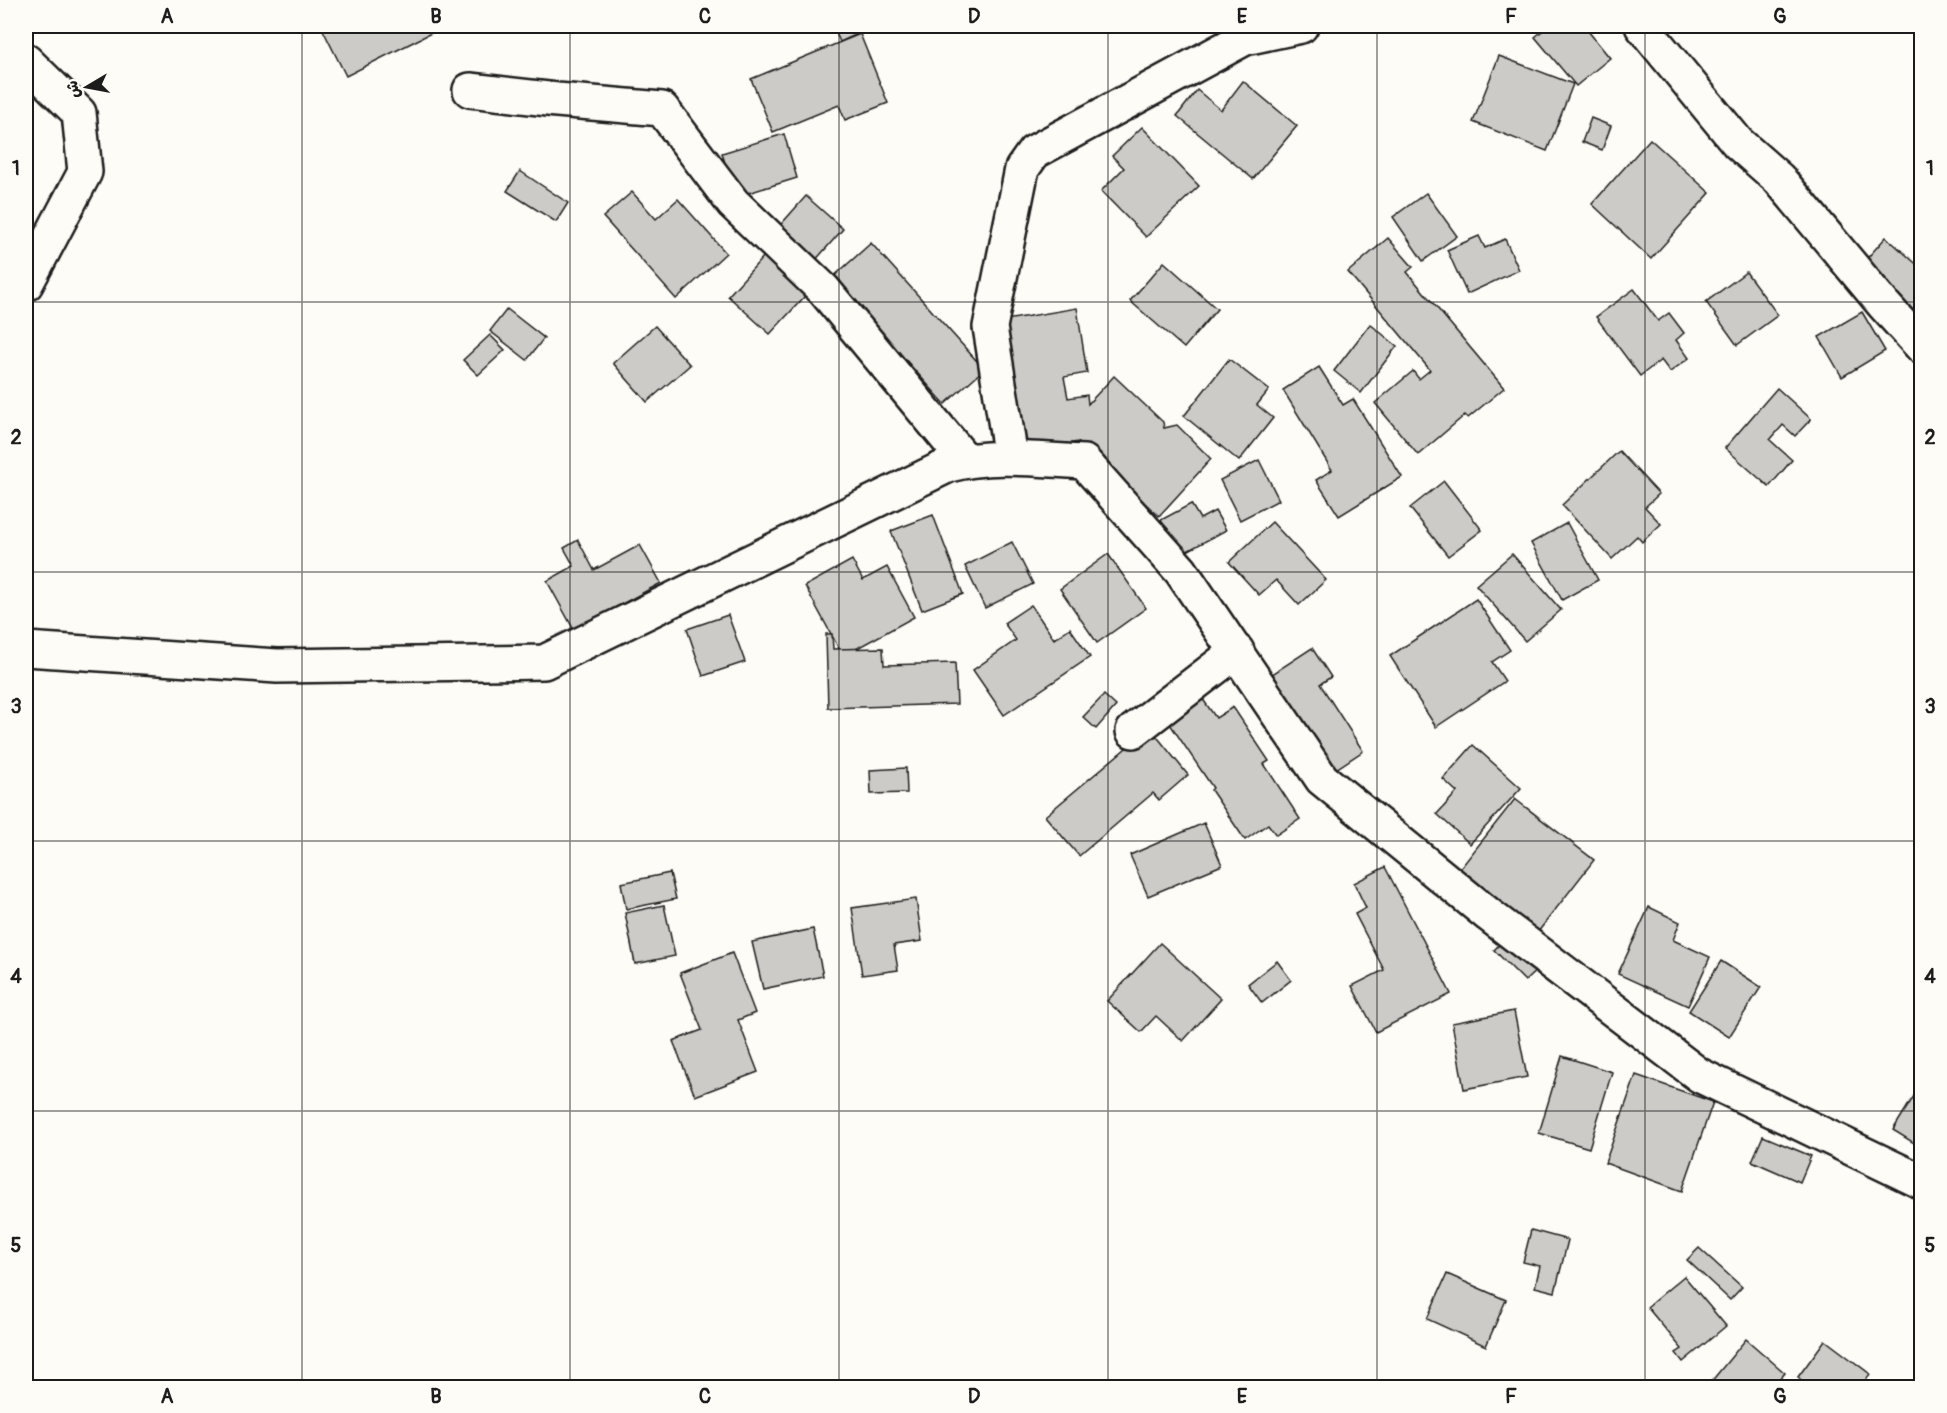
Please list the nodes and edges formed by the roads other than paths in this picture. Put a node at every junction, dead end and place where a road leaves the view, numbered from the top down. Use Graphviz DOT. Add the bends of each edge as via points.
graph roads {
  1 [pos="1302,26"];
  2 [pos="1642,26"];
  3 [pos="26,61"];
  4 [pos="470,90"];
  5 [pos="26,284"];
  6 [pos="1922,347"];
  7 [pos="1011,458"];
  8 [pos="965,460"];
  9 [pos="26,649"];
  10 [pos="1237,651"];
  11 [pos="1133,731"];
  12 [pos="1922,1182"];
  1 -- 7 [label="street" via="1245,38 1034,152 1022,170 990,327"];
  2 -- 6 [label="street" via="1738,144 1779,179"];
  3 -- 5 [label="street" via="80,112 85,172"];
  4 -- 8 [label="street" via="662,109 733,203 824,290"];
  7 -- 8 [label="street"];
  7 -- 10 [label="street" via="1084,462 1181,571"];
  8 -- 9 [label="street" via="544,662 277,666"];
  10 -- 11 [label="street"];
  10 -- 12 [label="street" via="1322,779 1489,915 1699,1075"];
}
